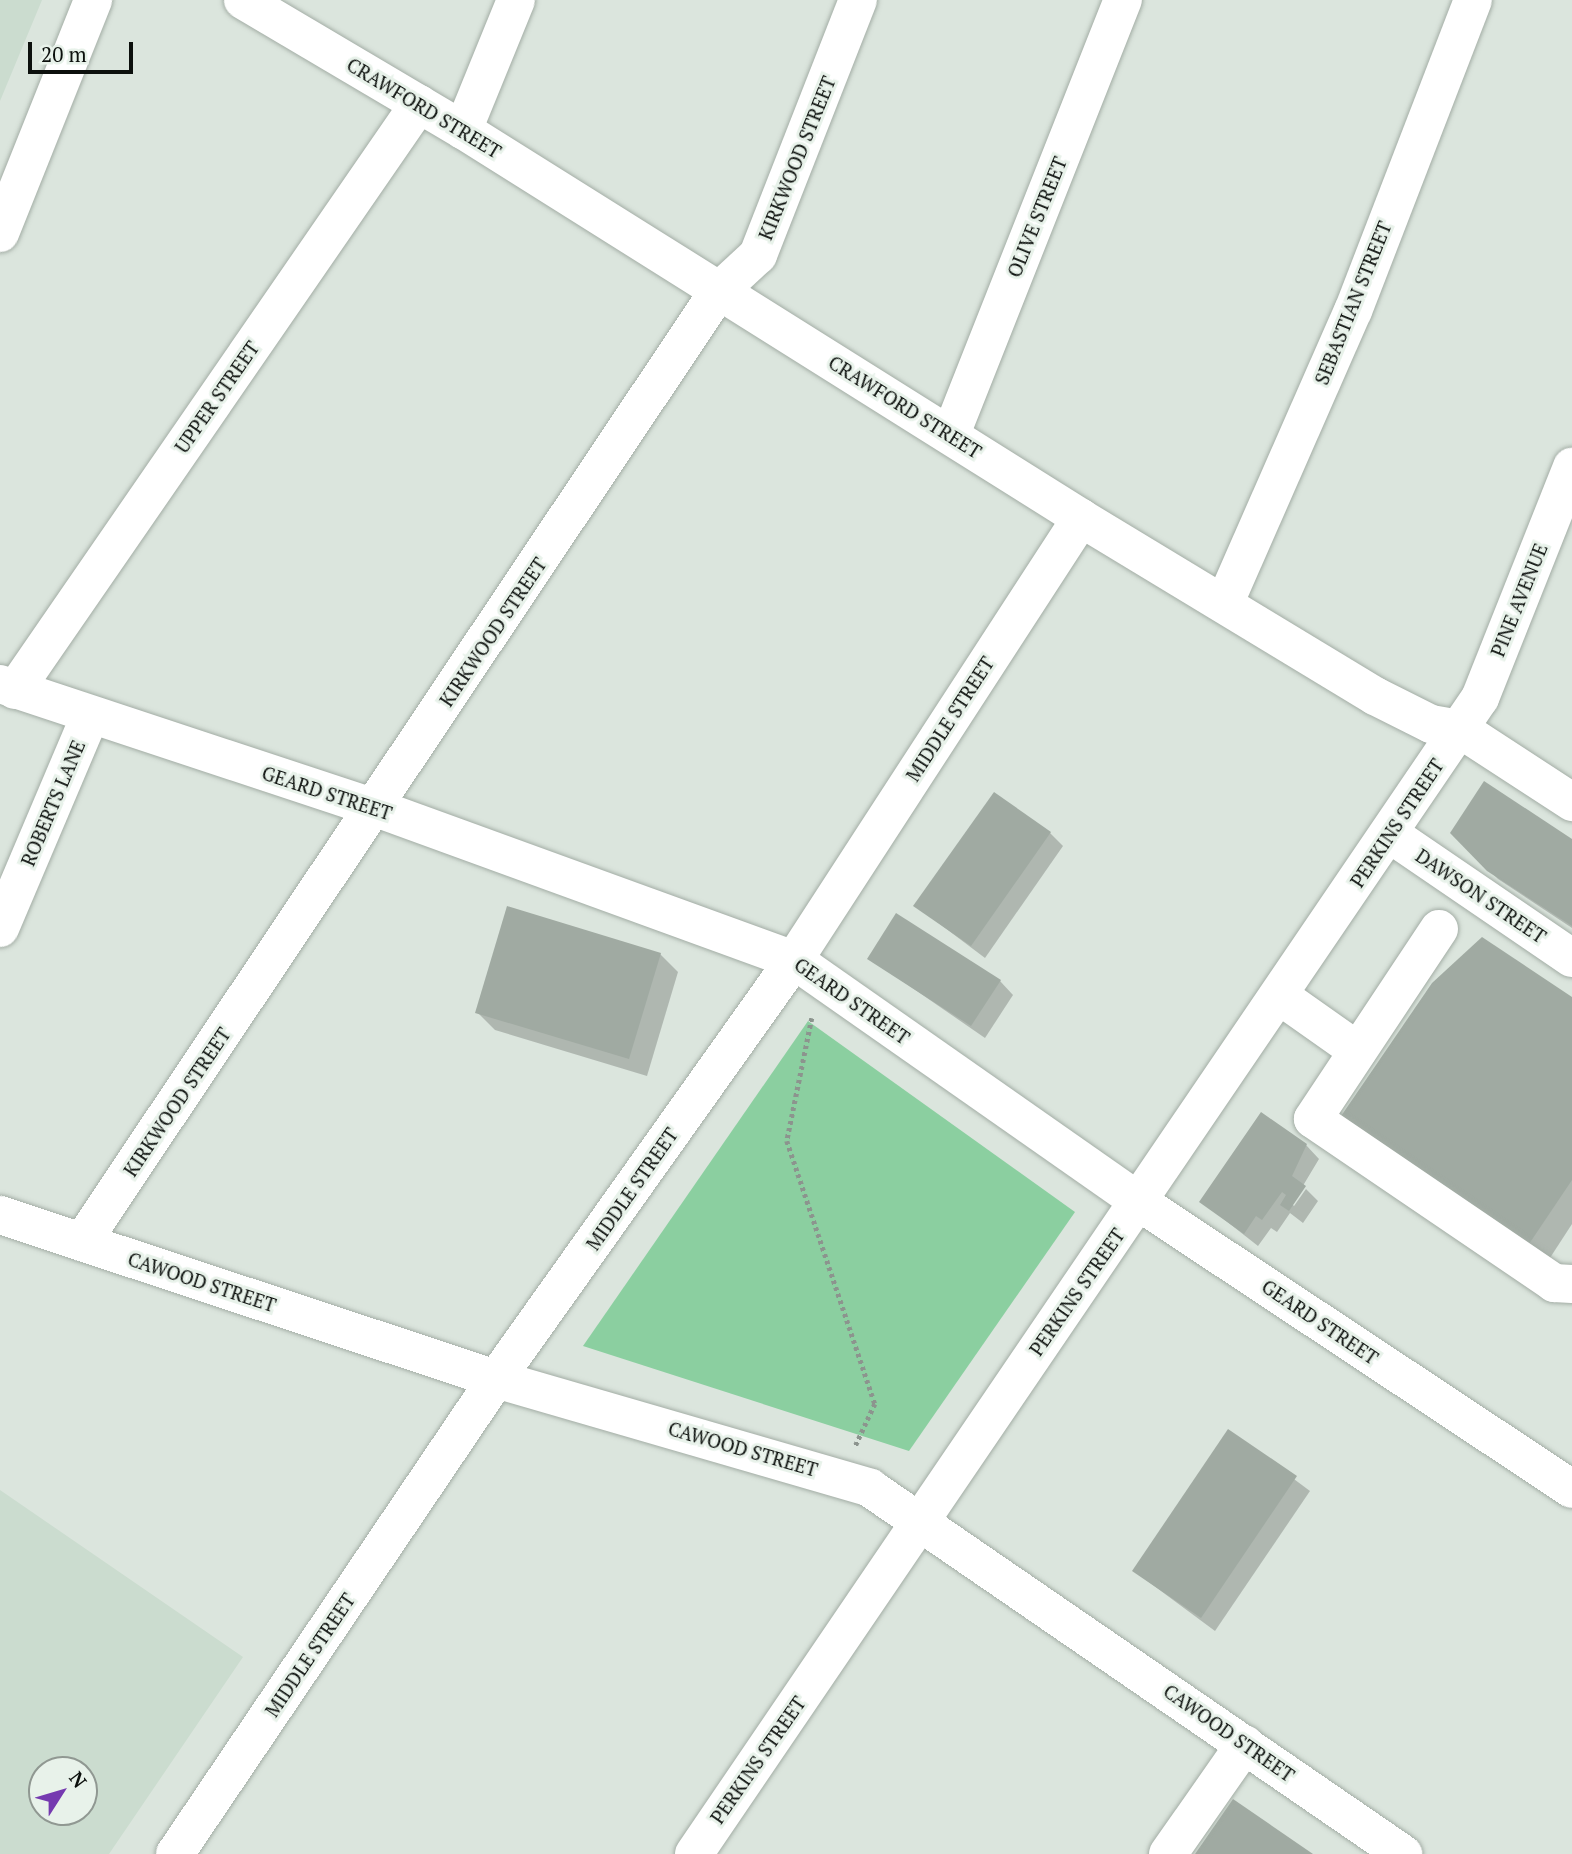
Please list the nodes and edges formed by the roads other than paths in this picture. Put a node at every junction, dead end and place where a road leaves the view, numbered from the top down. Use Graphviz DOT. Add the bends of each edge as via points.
graph roads {
  1 [pos="93,0"];
  2 [pos="243,0"];
  3 [pos="516,0"];
  4 [pos="858,0"];
  5 [pos="1123,0"];
  6 [pos="1473,0"];
  7 [pos="419,104"];
  8 [pos="463,130"];
  9 [pos="0,233"];
  10 [pos="718,292"];
  11 [pos="951,434"];
  12 [pos="1572,467"];
  13 [pos="1082,518"];
  14 [pos="1225,602"];
  15 [pos="8,687"];
  16 [pos="90,716"];
  17 [pos="1460,729"];
  18 [pos="1572,802"];
  19 [pos="376,808"];
  20 [pos="1390,834"];
  21 [pos="0,928"];
  22 [pos="1439,929"];
  23 [pos="1572,958"];
  24 [pos="807,969"];
  25 [pos="1280,996"];
  26 [pos="1358,1051"];
  27 [pos="1139,1202"];
  28 [pos="0,1215"];
  29 [pos="82,1242"];
  30 [pos="1572,1284"];
  31 [pos="496,1379"];
  32 [pos="1572,1489"];
  33 [pos="923,1521"];
  34 [pos="1245,1744"];
  35 [pos="176,1854"];
  36 [pos="694,1854"];
  37 [pos="1168,1854"];
  38 [pos="1403,1854"];
  1 -- 9 [label="street"];
  2 -- 7 [label="street, CRAWFORD STREET"];
  3 -- 8 [label="street"];
  4 -- 10 [label="street, KIRKWOOD STREET" via="768,234 740,276"];
  5 -- 11 [label="street, OLIVE STREET"];
  6 -- 14 [label="street, SEBASTIAN STREET" via="1353,311"];
  7 -- 8 [label="street, CRAWFORD STREET"];
  7 -- 15 [label="street, UPPER STREET"];
  8 -- 10 [label="street, CRAWFORD STREET"];
  10 -- 11 [label="street, CRAWFORD STREET"];
  10 -- 19 [label="street, KIRKWOOD STREET"];
  11 -- 13 [label="street, CRAWFORD STREET"];
  12 -- 17 [label="street, PINE AVENUE" via="1480,698"];
  13 -- 14 [label="street, CRAWFORD STREET"];
  13 -- 24 [label="street, MIDDLE STREET"];
  14 -- 17 [label="street, CRAWFORD STREET" via="1403,712"];
  15 -- 16 [label="street, GEARD STREET"];
  16 -- 19 [label="street, GEARD STREET"];
  16 -- 21 [label="street, ROBERTS LANE"];
  17 -- 18 [label="street, CRAWFORD STREET"];
  17 -- 20 [label="street, PERKINS STREET"];
  19 -- 24 [label="street, GEARD STREET"];
  19 -- 29 [label="street, KIRKWOOD STREET"];
  20 -- 23 [label="street, DAWSON STREET"];
  20 -- 25 [label="street, PERKINS STREET"];
  22 -- 26 [label="street"];
  24 -- 27 [label="street, GEARD STREET"];
  24 -- 31 [label="street, MIDDLE STREET"];
  25 -- 26 [label="street"];
  25 -- 27 [label="street, PERKINS STREET"];
  26 -- 30 [label="street" via="1313,1119 1554,1283"];
  27 -- 32 [label="street, GEARD STREET"];
  27 -- 33 [label="street, PERKINS STREET"];
  28 -- 29 [label="street, CAWOOD STREET"];
  29 -- 31 [label="street, CAWOOD STREET"];
  31 -- 33 [label="street, CAWOOD STREET" via="841,1477 870,1488"];
  31 -- 35 [label="street, MIDDLE STREET"];
  33 -- 34 [label="street, CAWOOD STREET"];
  33 -- 36 [label="street, PERKINS STREET"];
  34 -- 37 [label="street"];
  34 -- 38 [label="street, CAWOOD STREET"];
}
